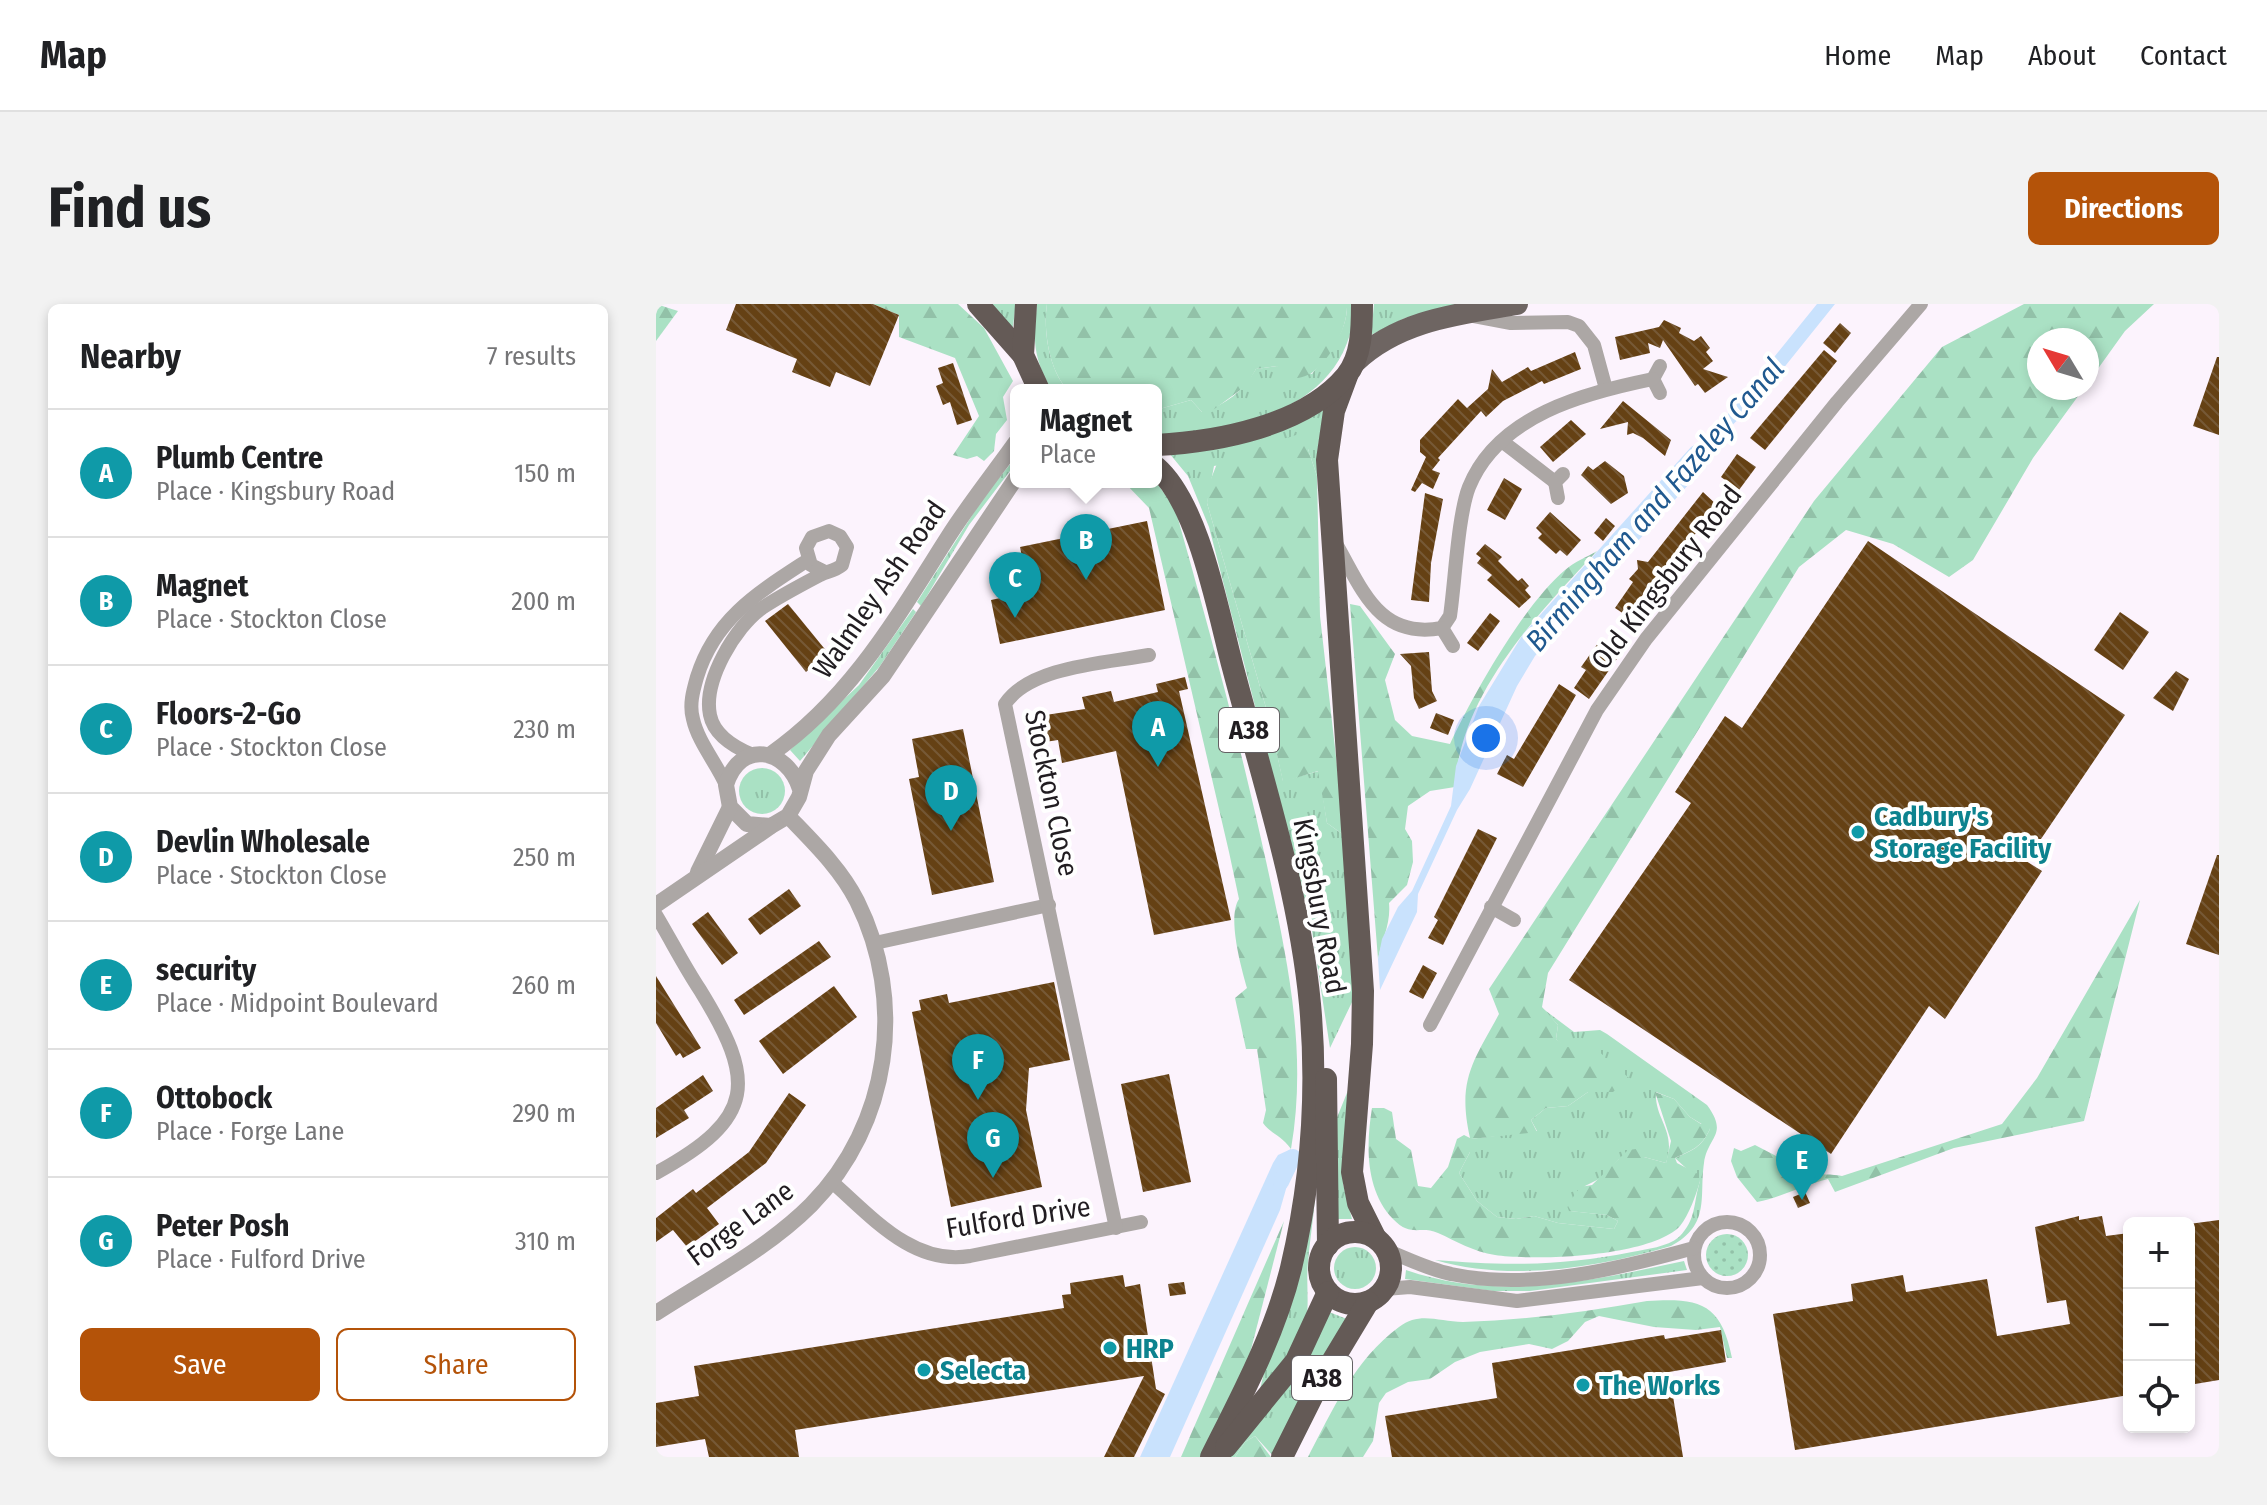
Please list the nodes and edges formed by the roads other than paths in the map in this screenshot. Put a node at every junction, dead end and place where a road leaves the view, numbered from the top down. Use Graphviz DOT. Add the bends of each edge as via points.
graph roads {
  1 [pos="978,304"];
  2 [pos="1026,304"];
  3 [pos="1362,304"];
  4 [pos="1517,304"];
  5 [pos="1921,304"];
  6 [pos="1464,314"];
  7 [pos="1351,369"];
  8 [pos="1031,377"];
  9 [pos="1658,379"];
  10 [pos="1606,389"];
  11 [pos="1503,442"];
  12 [pos="1162,445"];
  13 [pos="1010,450"];
  14 [pos="1162,473"];
  15 [pos="1010,487"];
  16 [pos="1558,498"];
  17 [pos="1333,539"];
  18 [pos="808,560"];
  19 [pos="825,572"];
  20 [pos="1442,628"];
  21 [pos="1453,646"];
  22 [pos="1149,655"];
  23 [pos="771,754"];
  24 [pos="753,755"];
  25 [pos="726,785"];
  26 [pos="800,789"];
  27 [pos="730,807"];
  28 [pos="788,816"];
  29 [pos="771,826"];
  30 [pos="695,877"];
  31 [pos="656,905"];
  32 [pos="1049,905"];
  33 [pos="1491,907"];
  34 [pos="656,915"];
  35 [pos="1514,920"];
  36 [pos="875,943"];
  37 [pos="1310,1004"];
  38 [pos="1430,1025"];
  39 [pos="656,1173"];
  40 [pos="832,1182"];
  41 [pos="1141,1222"];
  42 [pos="1116,1228"];
  43 [pos="1381,1244"];
  44 [pos="1328,1245"];
  45 [pos="1694,1248"];
  46 [pos="1703,1278"];
  47 [pos="1328,1292"];
  48 [pos="1377,1296"];
  49 [pos="656,1313"];
  50 [pos="1211,1457"];
  51 [pos="1218,1457"];
  52 [pos="1282,1457"];
  1 -- 8 [label="highway"];
  2 -- 8 [label="highway"];
  3 -- 7 [label="highway, Kingsbury Road" via="1362,333"];
  4 -- 6 [label="main road"];
  5 -- 33 [label="street, Old Kingsbury Road" via="1646,639 1597,710"];
  6 -- 7 [label="main road" via="1395,332 1372,346"];
  6 -- 10 [label="street" via="1511,323 1553,320 1579,326 1594,345"];
  7 -- 12 [label="highway" via="1306,406 1264,424"];
  7 -- 17 [label="highway, Kingsbury Road" via="1329,433"];
  9 -- 10 [label="street"];
  10 -- 11 [label="street" via="1555,406"];
  11 -- 16 [label="street" via="1559,478"];
  11 -- 20 [label="street" via="1480,466 1468,490 1450,616"];
  13 -- 23 [label="street, Walmley Ash Road" via="862,669"];
  14 -- 37 [label="highway, Kingsbury Road / A38" via="1186,507 1221,623 1293,899"];
  15 -- 26 [label="street, Walmley Ash Road" via="883,676 829,735"];
  17 -- 20 [label="street" via="1377,611 1390,622 1414,631"];
  17 -- 43 [label="highway, Kingsbury Road" via="1363,991 1352,1172 1358,1203"];
  18 -- 19 [label="street"];
  18 -- 19 [label="street" via="806,548 817,533 840,536 847,547 846,560 837,570"];
  18 -- 25 [label="street" via="741,605 716,634 702,662 692,717"];
  19 -- 24 [label="street" via="741,626 718,667 710,715 716,730"];
  20 -- 21 [label="street"];
  22 -- 32 [label="street, Stockton Close" via="1040,676 1021,686 1005,704"];
  23 -- 24 [label="street"];
  23 -- 26 [label="street" via="787,764"];
  24 -- 25 [label="street" via="738,764"];
  25 -- 27 [label="street"];
  26 -- 28 [label="street"];
  27 -- 29 [label="street" via="747,824"];
  27 -- 30 [label="street"];
  28 -- 29 [label="street"];
  28 -- 36 [label="street, Forge Lane" via="848,885"];
  29 -- 30 [label="street"];
  30 -- 31 [label="street"];
  32 -- 36 [label="street, Stockton Close"];
  32 -- 42 [label="street, Stockton Close"];
  33 -- 35 [label="street"];
  33 -- 38 [label="street, Old Kingsbury Road"];
  34 -- 39 [label="street" via="730,1043 740,1079 733,1107 717,1128"];
  36 -- 40 [label="street, Forge Lane" via="885,999 883,1064 864,1127"];
  37 -- 44 [label="highway, A38" via="1325,1062"];
  37 -- 50 [label="highway, Kingsbury Road / A38" via="1310,1145 1291,1270 1240,1400"];
  40 -- 42 [label="street, Fulford Drive" via="925,1255 962,1258"];
  40 -- 49 [label="street, Forge Lane" via="789,1225"];
  41 -- 42 [label="street, Fulford Drive"];
  43 -- 44 [label="highway" via="1355,1232"];
  43 -- 45 [label="street" via="1448,1274 1521,1280 1637,1264"];
  43 -- 48 [label="highway, A38" via="1391,1274"];
  44 -- 47 [label="highway, A38" via="1319,1273"];
  45 -- 46 [label="street"];
  45 -- 46 [label="street" via="1709,1227 1728,1221 1747,1228 1760,1247 1758,1266 1747,1282 1729,1288"];
  46 -- 48 [label="street" via="1517,1301 1410,1287"];
  47 -- 48 [label="highway" via="1346,1304"];
  47 -- 51 [label="highway, A38" via="1296,1361"];
  48 -- 52 [label="highway, A38" via="1318,1385"];
}
